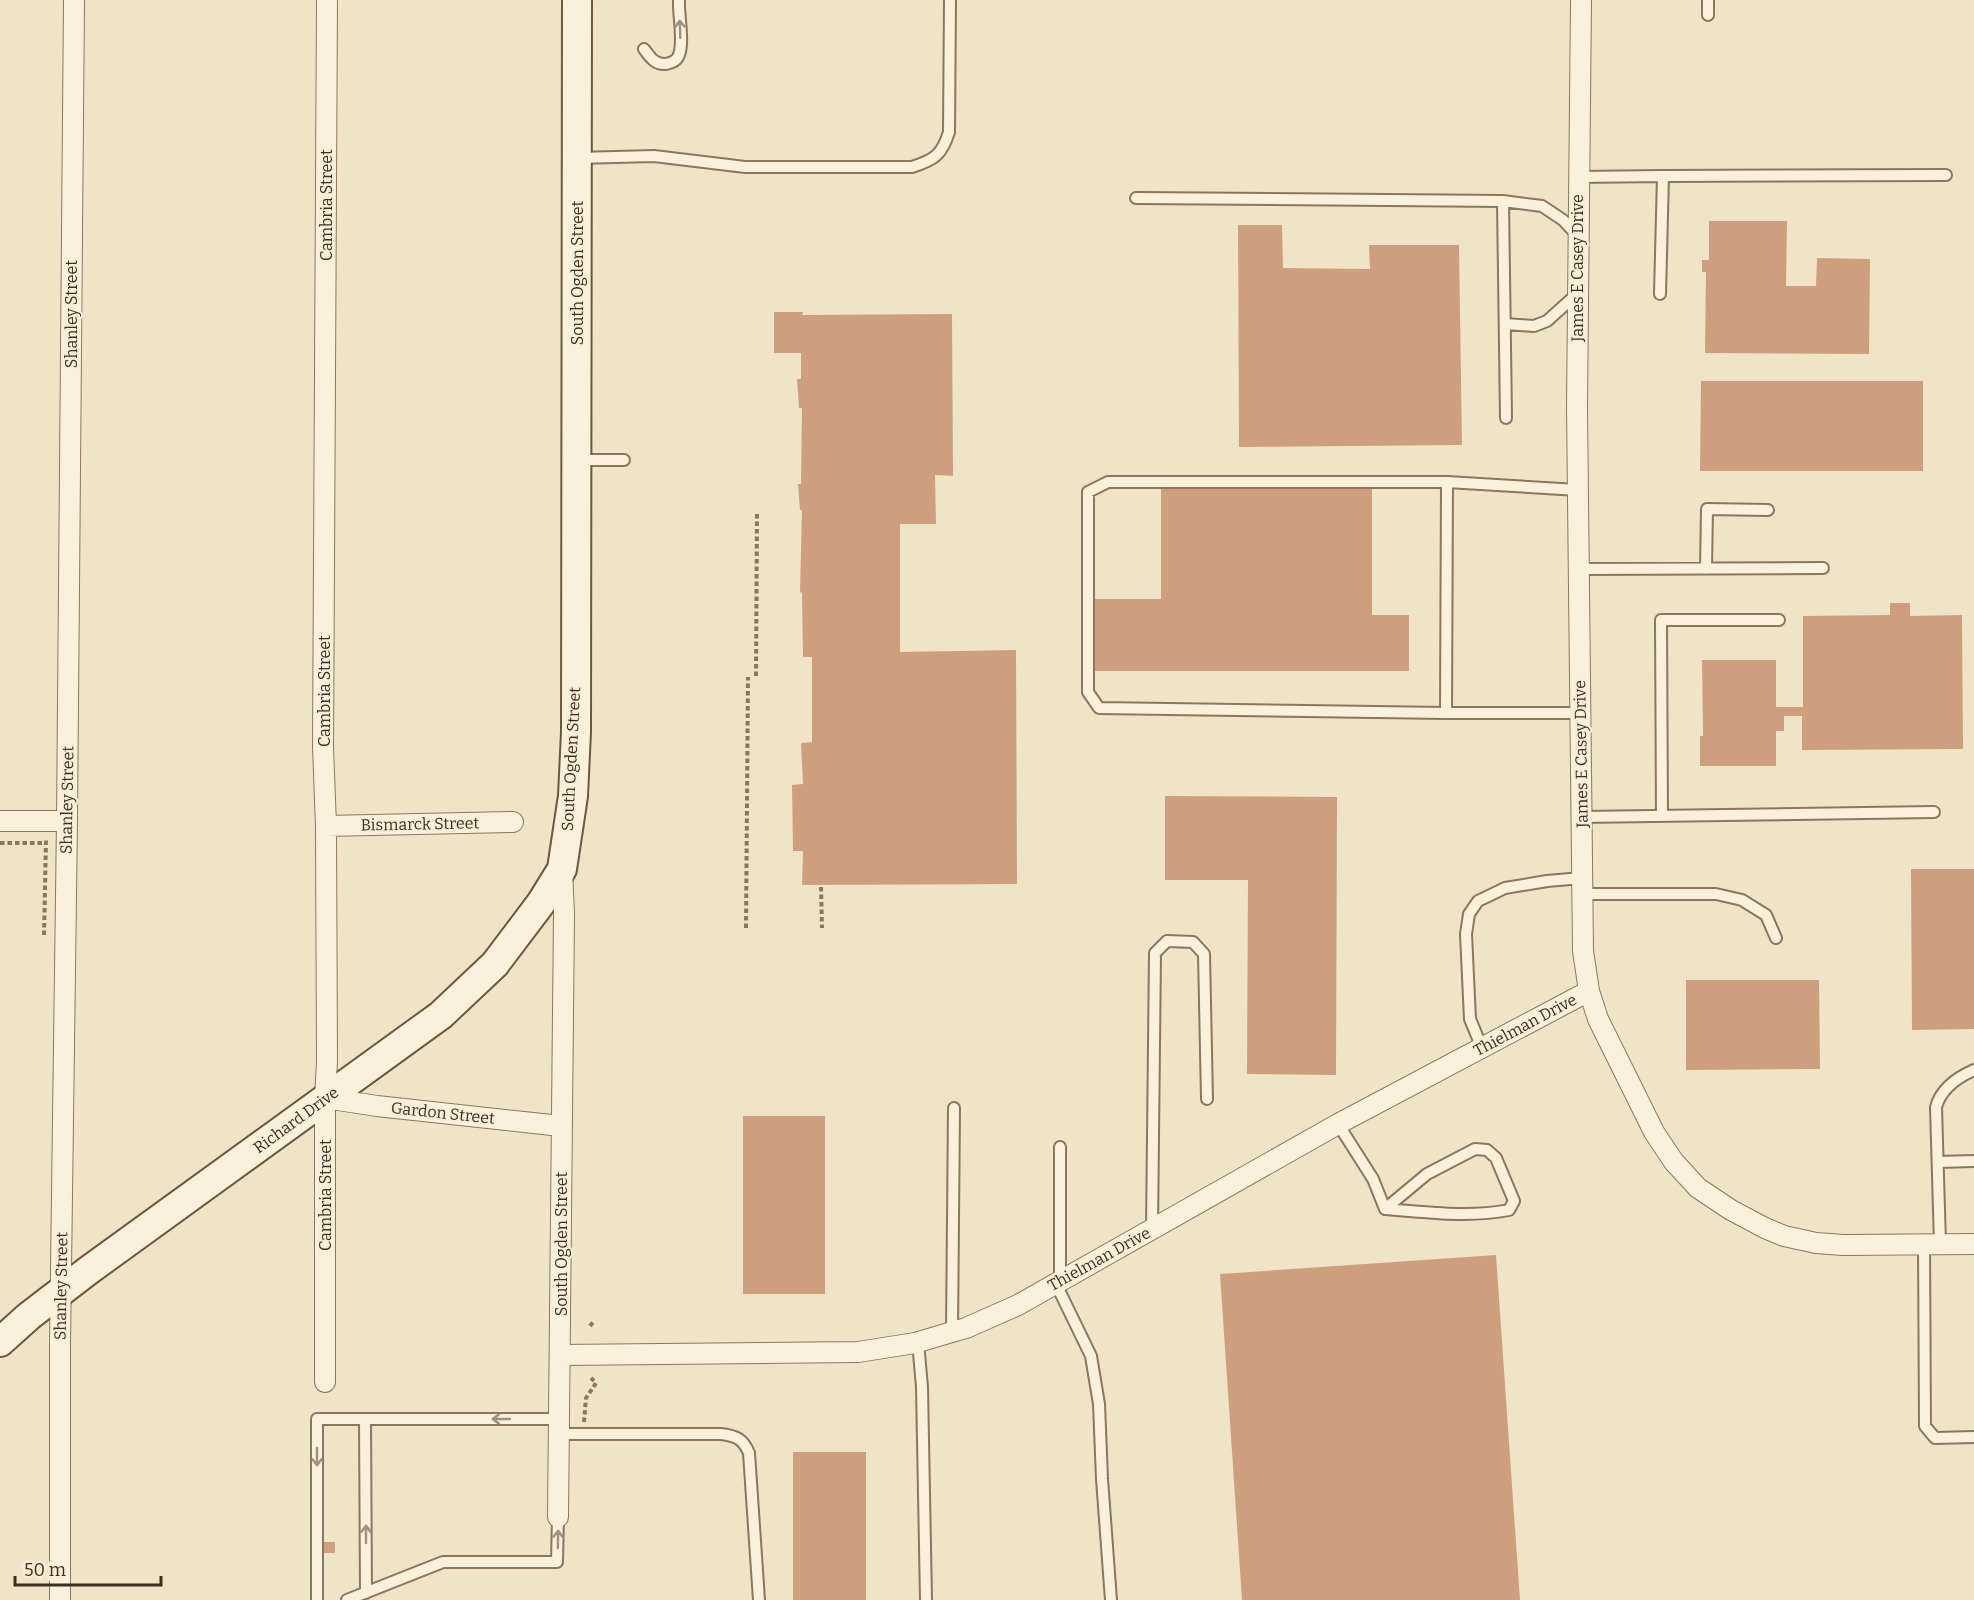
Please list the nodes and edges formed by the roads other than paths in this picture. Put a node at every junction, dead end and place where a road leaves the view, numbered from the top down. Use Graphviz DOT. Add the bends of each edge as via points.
graph roads {
  1 [pos="74,0"];
  2 [pos="327,0"];
  3 [pos="578,0"];
  4 [pos="679,0"];
  5 [pos="950,0"];
  6 [pos="1581,0"];
  7 [pos="1708,0"];
  8 [pos="1708,15"];
  9 [pos="644,49"];
  10 [pos="577,158"];
  11 [pos="1946,175"];
  12 [pos="1663,176"];
  13 [pos="1578,177"];
  14 [pos="1136,198"];
  15 [pos="1503,201"];
  16 [pos="1578,235"];
  17 [pos="1577,294"];
  18 [pos="1660,294"];
  19 [pos="1505,324"];
  20 [pos="1506,418"];
  21 [pos="577,460"];
  22 [pos="624,460"];
  23 [pos="1447,482"];
  24 [pos="1578,490"];
  25 [pos="1768,510"];
  26 [pos="1706,568"];
  27 [pos="1823,568"];
  28 [pos="1578,569"];
  29 [pos="1779,620"];
  30 [pos="1446,713"];
  31 [pos="1580,713"];
  32 [pos="1934,812"];
  33 [pos="1662,816"];
  34 [pos="1581,817"];
  35 [pos="0,821"];
  36 [pos="67,821"];
  37 [pos="513,822"];
  38 [pos="326,826"];
  39 [pos="562,869"];
  40 [pos="1582,886"];
  41 [pos="1776,938"];
  42 [pos="1589,991"];
  43 [pos="1482,1048"];
  44 [pos="1974,1070"];
  45 [pos="325,1098"];
  46 [pos="1207,1099"];
  47 [pos="954,1108"];
  48 [pos="1338,1124"];
  49 [pos="561,1126"];
  50 [pos="1060,1147"];
  51 [pos="1974,1161"];
  52 [pos="1938,1162"];
  53 [pos="1385,1209"];
  54 [pos="1152,1229"];
  55 [pos="1932,1244"];
  56 [pos="1974,1244"];
  57 [pos="1058,1283"];
  58 [pos="61,1291"];
  59 [pos="952,1332"];
  60 [pos="0,1342"];
  61 [pos="918,1342"];
  62 [pos="560,1355"];
  63 [pos="325,1382"];
  64 [pos="365,1419"];
  65 [pos="560,1427"];
  66 [pos="1974,1437"];
  67 [pos="558,1517"];
  68 [pos="366,1593"];
  69 [pos="60,1600"];
  70 [pos="317,1600"];
  71 [pos="347,1600"];
  72 [pos="759,1600"];
  73 [pos="926,1600"];
  74 [pos="1111,1600"];
  1 -- 36 [label="street, Shanley Street"];
  2 -- 38 [label="street, Cambria Street" via="323,747"];
  3 -- 10 [label="street, South Ogden Street"];
  9 -- 4 [label="lane, one-way" via="662,64 679,57"];
  5 -- 10 [label="lane" via="949,132 945,146 926,162 912,167 745,167 654,156"];
  6 -- 13 [label="street, James E Casey Drive"];
  7 -- 8 [label="lane"];
  10 -- 21 [label="street, South Ogden Street"];
  11 -- 12 [label="lane"];
  12 -- 13 [label="lane"];
  12 -- 18 [label="lane"];
  13 -- 16 [label="street, James E Casey Drive"];
  14 -- 15 [label="lane"];
  15 -- 16 [label="lane" via="1542,206 1563,219"];
  15 -- 19 [label="lane"];
  16 -- 17 [label="street, James E Casey Drive"];
  17 -- 19 [label="lane" via="1546,321 1534,326"];
  17 -- 24 [label="street, James E Casey Drive"];
  19 -- 20 [label="lane"];
  21 -- 22 [label="lane"];
  21 -- 39 [label="street, South Ogden Street" via="576,732 573,796"];
  23 -- 24 [label="lane"];
  23 -- 30 [label="lane"];
  23 -- 30 [label="lane" via="1108,482 1088,492 1088,692 1099,708"];
  24 -- 28 [label="street, James E Casey Drive"];
  25 -- 26 [label="lane" via="1707,510"];
  26 -- 27 [label="lane"];
  26 -- 28 [label="lane"];
  28 -- 31 [label="street, James E Casey Drive"];
  29 -- 33 [label="lane" via="1661,620"];
  30 -- 31 [label="lane"];
  31 -- 34 [label="street, James E Casey Drive"];
  32 -- 33 [label="lane"];
  33 -- 34 [label="lane"];
  34 -- 40 [label="street, James E Casey Drive"];
  35 -- 36 [label="street"];
  36 -- 58 [label="street, Shanley Street"];
  37 -- 38 [label="street, Bismarck Street"];
  38 -- 45 [label="street, Cambria Street"];
  39 -- 45 [label="street, Richard Drive" via="542,903 495,964 441,1015"];
  39 -- 49 [label="street, South Ogden Street"];
  40 -- 41 [label="lane" via="1716,894 1742,900 1766,915"];
  40 -- 42 [label="street, James E Casey Drive" via="1583,951"];
  40 -- 43 [label="lane" via="1547,880 1505,888 1478,901 1469,914 1466,934 1470,1019"];
  42 -- 43 [label="street, Thielman Drive"];
  42 -- 55 [label="street, James E Casey Drive" via="1598,1019 1654,1132 1698,1188 1731,1210 1784,1236 1843,1245"];
  43 -- 48 [label="street, Thielman Drive"];
  44 -- 52 [label="lane" via="1939,1098"];
  45 -- 49 [label="street, Gardon Street"];
  45 -- 58 [label="street, Richard Drive"];
  45 -- 63 [label="street, Cambria Street"];
  46 -- 54 [label="lane" via="1204,954 1193,942 1167,941 1155,952"];
  47 -- 59 [label="lane"];
  48 -- 53 [label="lane" via="1373,1179"];
  48 -- 54 [label="street, Thielman Drive"];
  49 -- 62 [label="street, South Ogden Street"];
  50 -- 57 [label="lane"];
  51 -- 52 [label="lane"];
  52 -- 55 [label="lane"];
  53 -- 53 [label="lane" via="1426,1174 1475,1149 1486,1150 1496,1158 1514,1201 1509,1210 1490,1214"];
  54 -- 57 [label="street, Thielman Drive"];
  55 -- 56 [label="street, James E Casey Drive"];
  55 -- 66 [label="lane" via="1925,1426 1935,1438"];
  57 -- 59 [label="street, Thielman Drive" via="1018,1305"];
  57 -- 74 [label="lane" via="1090,1356 1098,1394"];
  58 -- 60 [label="street, Richard Drive"];
  58 -- 69 [label="street, Shanley Street"];
  59 -- 61 [label="street, Thielman Drive"];
  61 -- 62 [label="street, Thielman Drive" via="858,1352"];
  61 -- 73 [label="lane"];
  62 -- 65 [label="street, South Ogden Street"];
  65 -- 64 [label="lane, one-way"];
  68 -- 64 [label="lane, one-way"];
  64 -- 70 [label="lane, one-way" via="317,1419"];
  65 -- 67 [label="street, South Ogden Street"];
  65 -- 72 [label="lane" via="721,1434 736,1436 744,1442 749,1453"];
  68 -- 67 [label="lane, one-way" via="443,1562 557,1562"];
  68 -- 71 [label="lane"];
}
